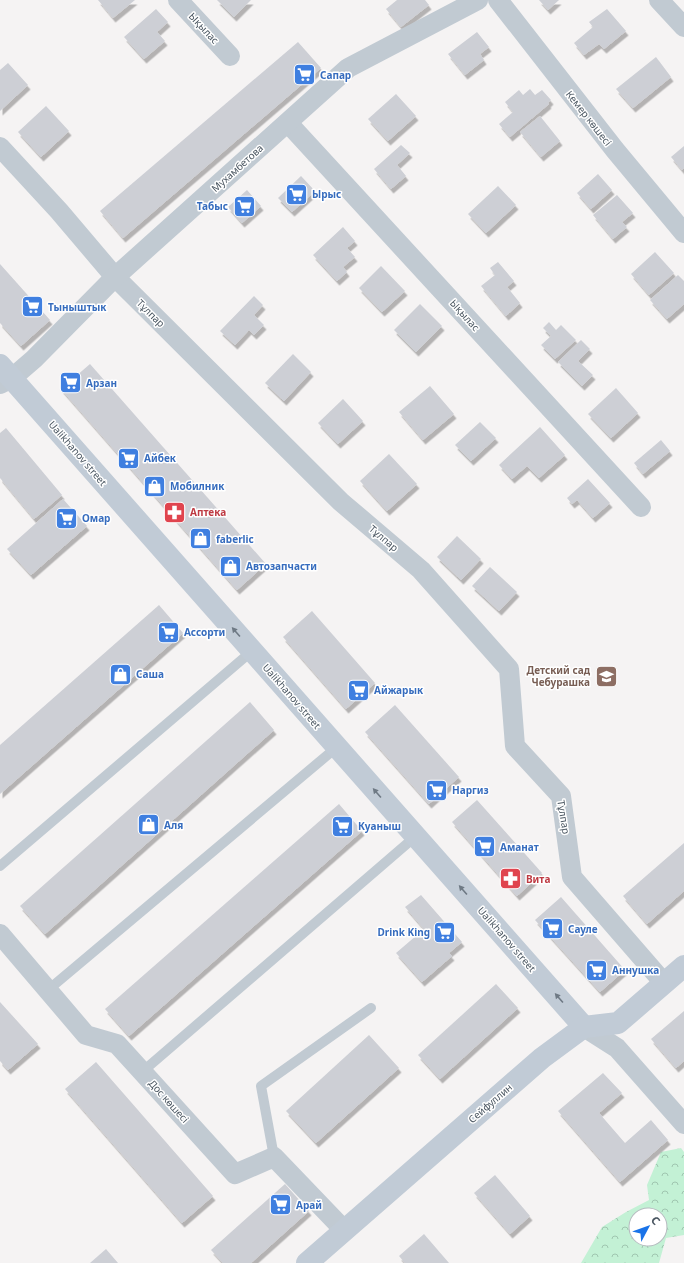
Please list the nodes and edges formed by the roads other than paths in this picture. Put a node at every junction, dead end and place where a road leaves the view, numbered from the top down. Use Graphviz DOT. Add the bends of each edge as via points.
graph roads {
  1 [pos="178,0"];
  2 [pos="478,0"];
  3 [pos="498,0"];
  4 [pos="660,0"];
  5 [pos="684,27"];
  6 [pos="230,56"];
  7 [pos="288,122"];
  8 [pos="0,147"];
  9 [pos="684,233"];
  10 [pos="114,277"];
  11 [pos="4,376"];
  12 [pos="641,507"];
  13 [pos="252,651"];
  14 [pos="337,747"];
  15 [pos="416,836"];
  16 [pos="0,866"];
  17 [pos="0,934"];
  18 [pos="684,966"];
  19 [pos="664,983"];
  20 [pos="48,990"];
  21 [pos="371,1008"];
  22 [pos="584,1028"];
  23 [pos="142,1072"];
  24 [pos="684,1124"];
  25 [pos="274,1157"];
  26 [pos="344,1230"];
  27 [pos="307,1263"];
  1 -- 6 [label="street, Ықылас"];
  2 -- 7 [label="street, Мухамбетова" via="348,68"];
  3 -- 9 [label="street, Кемер көшесі" via="615,150"];
  4 -- 5 [label="street"];
  7 -- 10 [label="street, Мухамбетова"];
  7 -- 12 [label="street, Ықылас"];
  8 -- 10 [label="street, Тұлпар" via="59,210"];
  10 -- 11 [label="street, Мухамбетова"];
  10 -- 19 [label="street, Тұлпар" via="341,502 421,570 509,669 515,746 561,796 572,877"];
  13 -- 11 [label="street, Ualikhanov street, one-way"];
  13 -- 14 [label="street, Ualikhanov street"];
  13 -- 16 [label="lane"];
  15 -- 14 [label="street, Ualikhanov street, one-way"];
  14 -- 20 [label="lane"];
  22 -- 15 [label="street, Ualikhanov street, one-way"];
  15 -- 23 [label="lane"];
  17 -- 20 [label="street, Дос көшесі"];
  18 -- 19 [label="street, Сейфуллин"];
  19 -- 22 [label="street, Сейфуллин" via="618,1023"];
  20 -- 23 [label="street, Дос көшесі" via="86,1034 117,1044"];
  21 -- 25 [label="lane" via="261,1086"];
  22 -- 24 [label="street" via="617,1048"];
  22 -- 26 [label="street, Сейфуллин" via="542,1058"];
  23 -- 25 [label="street, Дос көшесі" via="235,1174"];
  25 -- 26 [label="street"];
  26 -- 27 [label="street, Сейфуллин"];
}
